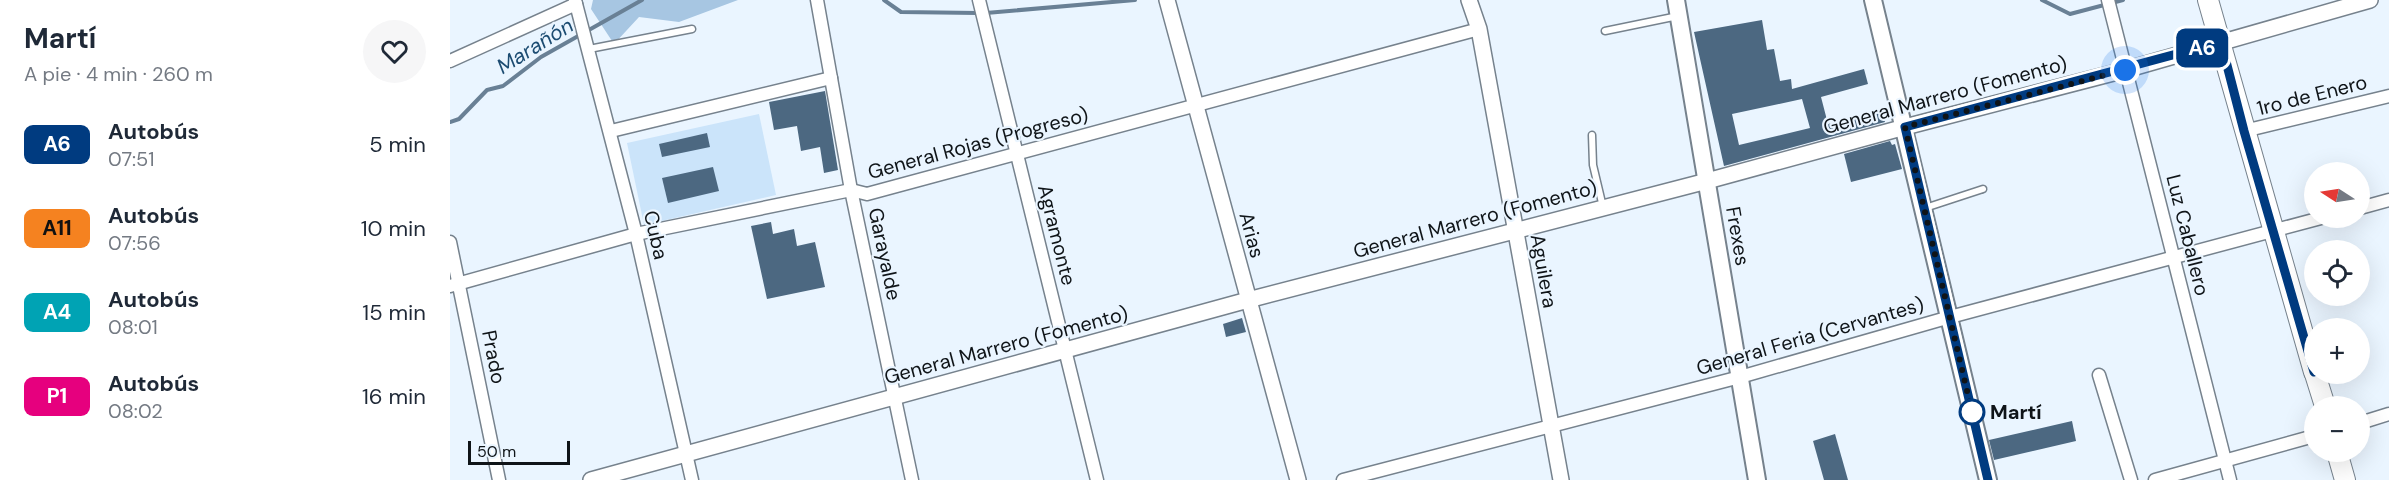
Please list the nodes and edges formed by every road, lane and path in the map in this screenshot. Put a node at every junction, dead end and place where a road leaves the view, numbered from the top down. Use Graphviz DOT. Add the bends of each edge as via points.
graph roads {
  1 [pos="817,0"];
  2 [pos="1469,0"];
  3 [pos="2108,0"];
  4 [pos="2370,0"];
  5 [pos="576,2"];
  6 [pos="980,2"];
  7 [pos="2209,3"];
  8 [pos="1168,4"];
  9 [pos="1878,4"];
  10 [pos="1678,8"];
  11 [pos="692,29"];
  12 [pos="1479,29"];
  13 [pos="1605,31"];
  14 [pos="2221,42"];
  15 [pos="588,45"];
  16 [pos="450,61"];
  17 [pos="2125,70"];
  18 [pos="831,78"];
  19 [pos="2389,96"];
  20 [pos="1194,106"];
  21 [pos="1905,127"];
  22 [pos="611,131"];
  23 [pos="2244,131"];
  24 [pos="1592,135"];
  25 [pos="1017,154"];
  26 [pos="1707,182"];
  27 [pos="1983,189"];
  28 [pos="851,190"];
  29 [pos="2389,200"];
  30 [pos="2370,205"];
  31 [pos="1604,208"];
  32 [pos="1924,209"];
  33 [pos="2304,222"];
  34 [pos="1516,230"];
  35 [pos="2273,230"];
  36 [pos="636,234"];
  37 [pos="450,242"];
  38 [pos="2173,257"];
  39 [pos="455,284"];
  40 [pos="1248,300"];
  41 [pos="1950,317"];
  42 [pos="2304,336"];
  43 [pos="1065,351"];
  44 [pos="2099,375"];
  45 [pos="1740,377"];
  46 [pos="896,398"];
  47 [pos="2389,414"];
  48 [pos="2370,420"];
  49 [pos="1551,425"];
  50 [pos="2304,439"];
  51 [pos="686,453"];
  52 [pos="2225,461"];
  53 [pos="2340,462"];
  54 [pos="499,480"];
  55 [pos="591,480"];
  56 [pos="692,480"];
  57 [pos="912,480"];
  58 [pos="1096,480"];
  59 [pos="1298,480"];
  60 [pos="1343,480"];
  61 [pos="1561,480"];
  62 [pos="1757,480"];
  63 [pos="1988,480"];
  64 [pos="2132,480"];
  65 [pos="2155,480"];
  66 [pos="2230,480"];
  67 [pos="2345,480"];
  1 -- 18 [label="street, Garayalde"];
  2 -- 12 [label="street, Aguilera"];
  3 -- 17 [label="street, Luz Caballero"];
  4 -- 14 [label="street, General Marrero (Fomento)"];
  5 -- 15 [label="street, Cuba"];
  5 -- 16 [label="street"];
  6 -- 25 [label="street, Agramonte"];
  7 -- 14 [label="main road"];
  8 -- 20 [label="street, Arias"];
  9 -- 21 [label="main road"];
  10 -- 13 [label="lane"];
  10 -- 26 [label="main road, Frexes"];
  11 -- 15 [label="lane"];
  12 -- 20 [label="street, General Rojas (Progreso)"];
  12 -- 34 [label="street, Aguilera"];
  14 -- 17 [label="street, General Marrero (Fomento)"];
  14 -- 23 [label="main road"];
  15 -- 22 [label="street, Cuba"];
  17 -- 21 [label="street, General Marrero (Fomento)"];
  17 -- 38 [label="street, Luz Caballero"];
  18 -- 22 [label="street"];
  18 -- 28 [label="street, Garayalde"];
  19 -- 23 [label="street, 1ro de Enero"];
  20 -- 25 [label="street, General Rojas (Progreso)"];
  20 -- 40 [label="street, Arias"];
  21 -- 26 [label="street, General Marrero (Fomento)"];
  21 -- 32 [label="main road"];
  22 -- 36 [label="street, Cuba"];
  23 -- 35 [label="main road"];
  24 -- 31 [label="lane" via="1593,165"];
  25 -- 28 [label="street, General Rojas (Progreso)" via="867,194"];
  25 -- 43 [label="street, Agramonte"];
  26 -- 31 [label="street, General Marrero (Fomento)"];
  26 -- 45 [label="main road, Frexes"];
  27 -- 32 [label="lane"];
  28 -- 36 [label="street, General Rojas (Progreso)"];
  28 -- 46 [label="street, Garayalde"];
  29 -- 30 [label="street"];
  31 -- 34 [label="street, General Marrero (Fomento)"];
  32 -- 41 [label="main road"];
  33 -- 35 [label="street, General Feria (Cervantes)"];
  34 -- 40 [label="street, General Marrero (Fomento)"];
  34 -- 49 [label="street, Aguilera"];
  35 -- 38 [label="street, General Feria (Cervantes)"];
  35 -- 42 [label="main road"];
  36 -- 39 [label="street, General Rojas (Progreso)"];
  36 -- 51 [label="street, Cuba"];
  37 -- 39 [label="street, Prado"];
  38 -- 41 [label="street, General Feria (Cervantes)"];
  38 -- 52 [label="street, Luz Caballero"];
  39 -- 54 [label="street, Prado"];
  40 -- 43 [label="street, General Marrero (Fomento)"];
  40 -- 59 [label="street, Arias"];
  41 -- 45 [label="street, General Feria (Cervantes)"];
  41 -- 63 [label="main road"];
  43 -- 46 [label="street, General Marrero (Fomento)"];
  43 -- 58 [label="street, Agramonte"];
  44 -- 64 [label="street"];
  45 -- 49 [label="street, General Feria (Cervantes)"];
  45 -- 62 [label="main road, Frexes"];
  46 -- 51 [label="street, General Marrero (Fomento)"];
  46 -- 57 [label="street, Garayalde"];
  47 -- 48 [label="street"];
  49 -- 60 [label="street, General Feria (Cervantes)"];
  49 -- 61 [label="street, Aguilera"];
  50 -- 52 [label="street"];
  51 -- 55 [label="street, General Marrero (Fomento)"];
  51 -- 56 [label="street, Cuba"];
  52 -- 65 [label="street"];
  52 -- 66 [label="street, Luz Caballero"];
  53 -- 67 [label="main road"];
}
